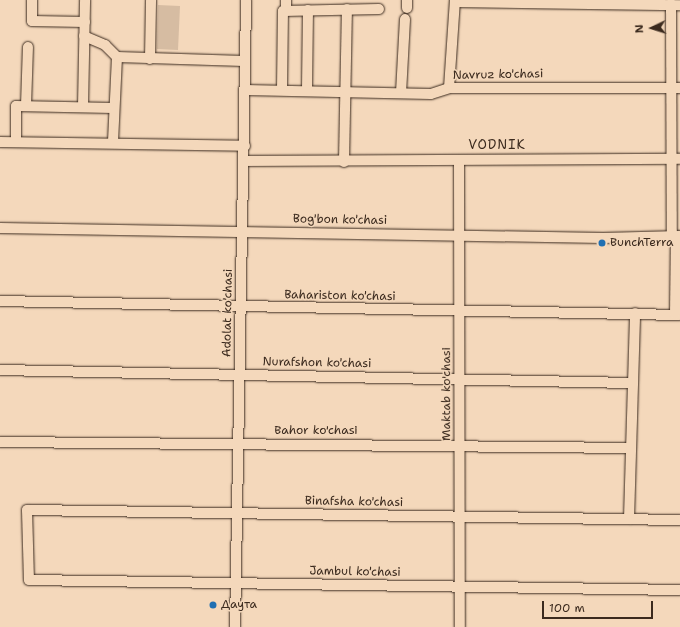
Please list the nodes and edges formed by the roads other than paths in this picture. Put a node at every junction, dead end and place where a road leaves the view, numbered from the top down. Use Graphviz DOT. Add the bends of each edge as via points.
graph roads {
  1 [pos="32,0"];
  2 [pos="84,0"];
  3 [pos="151,0"];
  4 [pos="246,0"];
  5 [pos="286,0"];
  6 [pos="455,1"];
  7 [pos="676,4"];
  8 [pos="347,8"];
  9 [pos="379,9"];
  10 [pos="308,10"];
  11 [pos="285,11"];
  12 [pos="405,19"];
  13 [pos="85,22"];
  14 [pos="84,36"];
  15 [pos="28,47"];
  16 [pos="117,57"];
  17 [pos="150,59"];
  18 [pos="244,61"];
  19 [pos="449,88"];
  20 [pos="676,88"];
  21 [pos="245,90"];
  22 [pos="282,90"];
  23 [pos="307,90"];
  24 [pos="345,90"];
  25 [pos="401,93"];
  26 [pos="21,106"];
  27 [pos="83,107"];
  28 [pos="113,108"];
  29 [pos="0,142"];
  30 [pos="16,142"];
  31 [pos="113,143"];
  32 [pos="245,146"];
  33 [pos="677,159"];
  34 [pos="459,160"];
  35 [pos="244,161"];
  36 [pos="344,162"];
  37 [pos="0,228"];
  38 [pos="243,232"];
  39 [pos="460,235"];
  40 [pos="676,236"];
  41 [pos="0,301"];
  42 [pos="241,306"];
  43 [pos="460,311"];
  44 [pos="635,313"];
  45 [pos="678,315"];
  46 [pos="0,370"];
  47 [pos="240,375"];
  48 [pos="460,378"];
  49 [pos="633,383"];
  50 [pos="0,442"];
  51 [pos="239,444"];
  52 [pos="460,446"];
  53 [pos="631,448"];
  54 [pos="239,513"];
  55 [pos="460,516"];
  56 [pos="629,519"];
  57 [pos="680,520"];
  58 [pos="29,580"];
  59 [pos="236,584"];
  60 [pos="460,587"];
  61 [pos="680,590"];
  62 [pos="236,627"];
  63 [pos="460,627"];
  1 -- 13 [label="street" via="32,21"];
  2 -- 13 [label="street"];
  3 -- 17 [label="street"];
  4 -- 18 [label="street, Adolat ko'chasi"];
  5 -- 11 [label="street"];
  6 -- 7 [label="street"];
  6 -- 19 [label="street"];
  7 -- 20 [label="street"];
  8 -- 9 [label="street"];
  8 -- 10 [label="street"];
  8 -- 24 [label="street"];
  10 -- 11 [label="street"];
  10 -- 23 [label="street"];
  11 -- 22 [label="street"];
  12 -- 25 [label="street"];
  13 -- 14 [label="street"];
  14 -- 16 [label="street" via="105,45"];
  14 -- 27 [label="street"];
  15 -- 26 [label="street"];
  16 -- 17 [label="street"];
  16 -- 28 [label="street"];
  17 -- 18 [label="street"];
  18 -- 21 [label="street, Adolat ko'chasi"];
  19 -- 20 [label="street, Navruz ko'chasi"];
  19 -- 25 [label="street, Navruz ko'chasi" via="431,94"];
  20 -- 33 [label="street"];
  21 -- 22 [label="street, Navruz ko'chasi"];
  21 -- 32 [label="street, Adolat ko'chasi"];
  22 -- 23 [label="street, Navruz ko'chasi"];
  23 -- 24 [label="street, Navruz ko'chasi"];
  24 -- 25 [label="street, Navruz ko'chasi"];
  24 -- 36 [label="street"];
  26 -- 27 [label="street"];
  26 -- 30 [label="street"];
  27 -- 28 [label="street"];
  28 -- 31 [label="street"];
  29 -- 30 [label="street"];
  30 -- 31 [label="street"];
  31 -- 32 [label="street"];
  32 -- 35 [label="street, Adolat ko'chasi"];
  33 -- 34 [label="street"];
  33 -- 40 [label="street"];
  34 -- 36 [label="street"];
  34 -- 39 [label="street, Maktab ko'chasi"];
  35 -- 36 [label="street"];
  35 -- 38 [label="street, Adolat ko'chasi"];
  37 -- 38 [label="street, Bog'bon ko'chasi"];
  38 -- 39 [label="street, Bog'bon ko'chasi"];
  38 -- 42 [label="street, Adolat ko'chasi"];
  39 -- 40 [label="street, Bog'bon ko'chasi" via="603,238"];
  39 -- 43 [label="street, Maktab ko'chasi"];
  40 -- 45 [label="street"];
  41 -- 42 [label="street, Bahariston ko'chasi"];
  42 -- 43 [label="street, Bahariston ko'chasi"];
  42 -- 47 [label="street, Adolat ko'chasi"];
  43 -- 44 [label="street, Bahariston ko'chasi"];
  43 -- 48 [label="street, Maktab ko'chasi"];
  44 -- 45 [label="street, Bahariston ko'chasi"];
  44 -- 49 [label="street"];
  46 -- 47 [label="street, Nurafshon ko'chasi"];
  47 -- 48 [label="street, Nurafshon ko'chasi"];
  47 -- 51 [label="street, Adolat ko'chasi"];
  48 -- 49 [label="street, Nurafshon ko'chasi"];
  48 -- 52 [label="street, Maktab ko'chasi"];
  49 -- 53 [label="street"];
  50 -- 51 [label="street, Bahor ko'chasi"];
  51 -- 52 [label="street, Bahor ko'chasi"];
  51 -- 54 [label="street, Adolat ko'chasi"];
  52 -- 53 [label="street, Bahor ko'chasi"];
  52 -- 55 [label="street, Maktab ko'chasi"];
  53 -- 56 [label="street"];
  54 -- 55 [label="street, Binafsha ko'chasi"];
  54 -- 58 [label="street, Binafsha ko'chasi" via="28,510"];
  54 -- 59 [label="street, Adolat ko'chasi"];
  55 -- 56 [label="street, Binafsha ko'chasi"];
  55 -- 60 [label="street, Maktab ko'chasi"];
  56 -- 57 [label="street, Binafsha ko'chasi"];
  58 -- 59 [label="street, Jambul ko'chasi"];
  59 -- 60 [label="street, Jambul ko'chasi"];
  59 -- 62 [label="street, Adolat ko'chasi"];
  60 -- 61 [label="street, Jambul ko'chasi"];
  60 -- 63 [label="street, Maktab ko'chasi"];
}
